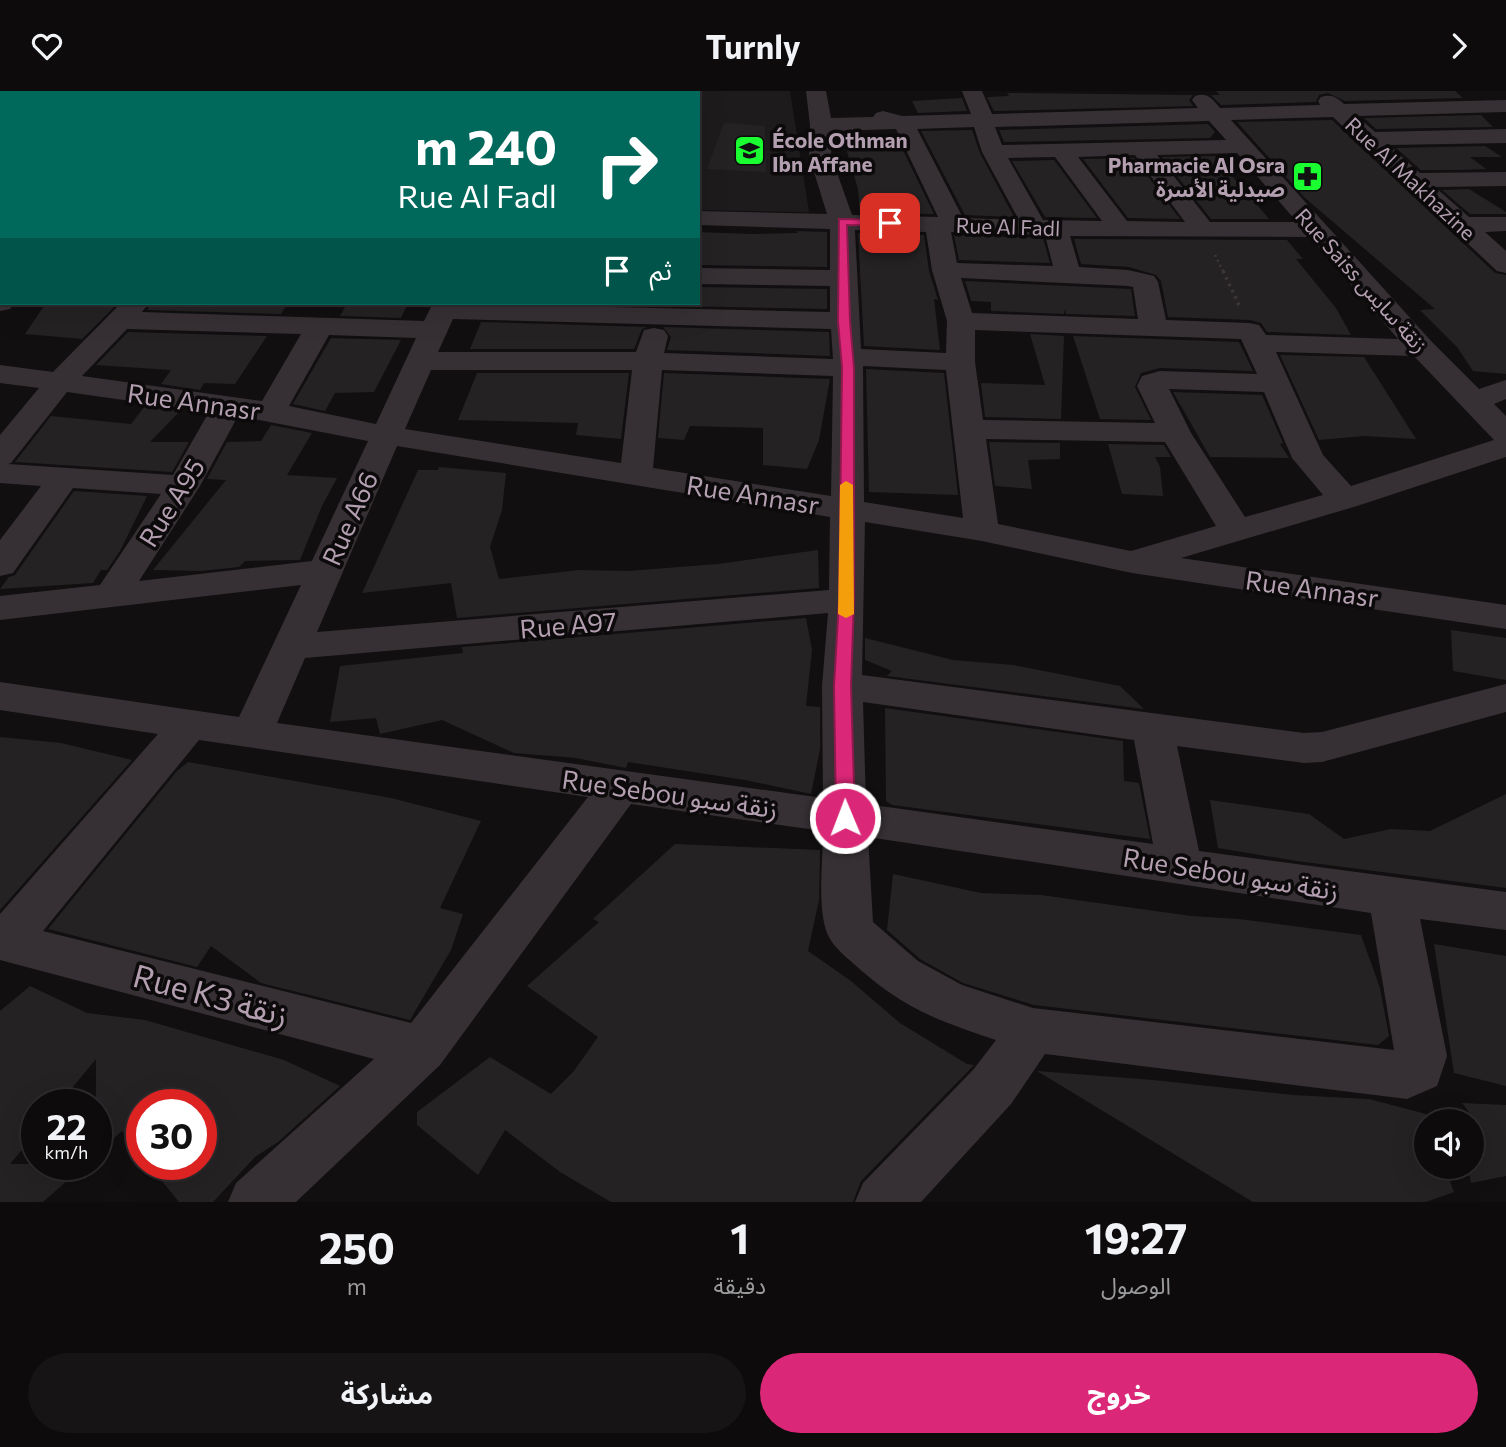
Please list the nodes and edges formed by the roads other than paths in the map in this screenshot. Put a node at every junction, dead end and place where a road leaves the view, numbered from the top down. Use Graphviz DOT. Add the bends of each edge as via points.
graph roads {
  1 [pos="972,91"];
  2 [pos="1193,91"];
  3 [pos="1315,91"];
  4 [pos="1397,91"];
  5 [pos="816,93"];
  6 [pos="1051,100"];
  7 [pos="1502,103"];
  8 [pos="1418,107"];
  9 [pos="1337,110"];
  10 [pos="1215,114"];
  11 [pos="1062,118"];
  12 [pos="984,121"];
  13 [pos="904,124"];
  14 [pos="821,125"];
  15 [pos="1506,136"];
  16 [pos="1369,139"];
  17 [pos="1240,146"];
  18 [pos="1140,147"];
  19 [pos="1061,150"];
  20 [pos="993,152"];
  21 [pos="1506,179"];
  22 [pos="1413,180"];
  23 [pos="700,218"];
  24 [pos="842,222"];
  25 [pos="946,224"];
  26 [pos="1506,224"];
  27 [pos="1460,225"];
  28 [pos="1045,227"];
  29 [pos="1120,228"];
  30 [pos="1203,229"];
  31 [pos="1318,230"];
  32 [pos="1505,263"];
  33 [pos="945,270"];
  34 [pos="1068,274"];
  35 [pos="700,276"];
  36 [pos="844,278"];
  37 [pos="659,309"];
  38 [pos="129,311"];
  39 [pos="212,313"];
  40 [pos="441,314"];
  41 [pos="315,318"];
  42 [pos="844,321"];
  43 [pos="961,321"];
  44 [pos="1154,328"];
  45 [pos="1253,337"];
  46 [pos="1422,348"];
  47 [pos="420,361"];
  48 [pos="648,361"];
  49 [pos="960,362"];
  50 [pos="848,363"];
  51 [pos="0,374"];
  52 [pos="60,382"];
  53 [pos="1276,383"];
  54 [pos="1506,389"];
  55 [pos="1473,401"];
  56 [pos="228,406"];
  57 [pos="271,412"];
  58 [pos="968,429"];
  59 [pos="1175,433"];
  60 [pos="386,435"];
  61 [pos="1506,435"];
  62 [pos="1506,446"];
  63 [pos="0,457"];
  64 [pos="0,473"];
  65 [pos="636,477"];
  66 [pos="63,479"];
  67 [pos="183,486"];
  68 [pos="1345,499"];
  69 [pos="846,509"];
  70 [pos="14,528"];
  71 [pos="982,531"];
  72 [pos="1237,531"];
  73 [pos="1132,562"];
  74 [pos="0,565"];
  75 [pos="325,571"];
  76 [pos="111,596"];
  77 [pos="846,600"];
  78 [pos="0,608"];
  79 [pos="1506,617"];
  80 [pos="290,647"];
  81 [pos="842,686"];
  82 [pos="0,696"];
  83 [pos="1506,698"];
  84 [pos="189,725"];
  85 [pos="1153,729"];
  86 [pos="252,733"];
  87 [pos="620,787"];
  88 [pos="845,818"];
  89 [pos="1180,864"];
  90 [pos="1392,898"];
  91 [pos="1506,911"];
  92 [pos="3,940"];
  93 [pos="1033,1030"];
  94 [pos="422,1049"];
  95 [pos="256,1202"];
  96 [pos="883,1202"];
  1 -- 12 [label="street"];
  2 -- 10 [label="street, Rue Saiss زنقة سايس"];
  3 -- 9 [label="street, Rue Al Makhazine"];
  4 -- 8 [label="street"];
  5 -- 13 [label="street"];
  5 -- 14 [label="street"];
  6 -- 11 [label="street"];
  7 -- 8 [label="street"];
  8 -- 9 [label="street"];
  9 -- 10 [label="street"];
  9 -- 16 [label="street, Rue Al Makhazine"];
  10 -- 11 [label="street"];
  10 -- 17 [label="street, Rue Saiss زنقة سايس"];
  11 -- 12 [label="street"];
  12 -- 13 [label="street"];
  12 -- 20 [label="street"];
  13 -- 14 [label="street"];
  13 -- 25 [label="street"];
  14 -- 24 [label="street" via="820,156"];
  15 -- 16 [label="street"];
  16 -- 22 [label="street, Rue Al Makhazine"];
  17 -- 18 [label="street"];
  17 -- 31 [label="street, Rue Saiss زنقة سايس"];
  18 -- 19 [label="street"];
  18 -- 30 [label="street"];
  19 -- 20 [label="street"];
  19 -- 29 [label="street"];
  20 -- 28 [label="street"];
  21 -- 22 [label="street"];
  22 -- 27 [label="street, Rue Al Makhazine"];
  23 -- 24 [label="street, Rue Al Fadl"];
  24 -- 25 [label="street, Rue Al Fadl"];
  24 -- 36 [label="street"];
  25 -- 28 [label="street, Rue Al Fadl"];
  25 -- 33 [label="street"];
  26 -- 27 [label="street"];
  27 -- 32 [label="street, Rue Al Makhazine"];
  28 -- 29 [label="street, Rue Al Fadl"];
  28 -- 34 [label="street"];
  29 -- 30 [label="street, Rue Al Fadl"];
  30 -- 31 [label="street, Rue Al Fadl"];
  31 -- 46 [label="street, Rue Saiss زنقة سايس"];
  33 -- 34 [label="street"];
  33 -- 43 [label="street"];
  34 -- 44 [label="street" via="1144,282"];
  35 -- 36 [label="street"];
  36 -- 42 [label="street"];
  37 -- 40 [label="street"];
  37 -- 42 [label="street"];
  37 -- 48 [label="street"];
  38 -- 39 [label="street"];
  38 -- 52 [label="street"];
  39 -- 41 [label="street"];
  40 -- 41 [label="street"];
  40 -- 47 [label="street, Rue A66"];
  41 -- 57 [label="street"];
  42 -- 50 [label="street"];
  43 -- 44 [label="street"];
  43 -- 49 [label="street"];
  44 -- 45 [label="street"];
  45 -- 46 [label="street"];
  45 -- 53 [label="street"];
  46 -- 55 [label="street, Rue Saiss زنقة سايس"];
  47 -- 48 [label="street"];
  47 -- 60 [label="street, Rue A66"];
  48 -- 50 [label="street"];
  48 -- 65 [label="street"];
  49 -- 50 [label="street"];
  49 -- 58 [label="street"];
  50 -- 69 [label="street"];
  51 -- 52 [label="street, Rue Annasr"];
  52 -- 56 [label="street, Rue Annasr"];
  52 -- 63 [label="street"];
  53 -- 59 [label="street" via="1153,382"];
  53 -- 68 [label="street" via="1308,458"];
  54 -- 55 [label="street"];
  55 -- 61 [label="street, Rue Saiss زنقة سايس"];
  56 -- 57 [label="street, Rue Annasr"];
  56 -- 67 [label="street, Rue A95"];
  57 -- 60 [label="street, Rue Annasr"];
  58 -- 59 [label="street"];
  58 -- 71 [label="street"];
  59 -- 72 [label="street"];
  60 -- 65 [label="street, Rue Annasr"];
  60 -- 75 [label="street, Rue A66"];
  62 -- 68 [label="street"];
  64 -- 66 [label="street"];
  65 -- 69 [label="street, Rue Annasr"];
  66 -- 67 [label="street"];
  66 -- 70 [label="street"];
  67 -- 76 [label="street, Rue A95"];
  68 -- 72 [label="street"];
  69 -- 71 [label="street, Rue Annasr"];
  69 -- 77 [label="street"];
  70 -- 74 [label="street"];
  71 -- 73 [label="street, Rue Annasr"];
  72 -- 73 [label="street"];
  73 -- 79 [label="street, Rue Annasr"];
  75 -- 76 [label="street"];
  75 -- 80 [label="street, Rue A66"];
  76 -- 78 [label="street"];
  77 -- 80 [label="street, Rue A97"];
  77 -- 81 [label="street"];
  80 -- 86 [label="street, Rue A66"];
  81 -- 85 [label="street"];
  81 -- 88 [label="street"];
  82 -- 84 [label="street, Rue Sebou زنقة سبو"];
  83 -- 85 [label="street" via="1322,747"];
  84 -- 86 [label="street, Rue Sebou زنقة سبو"];
  84 -- 92 [label="street"];
  85 -- 89 [label="street"];
  86 -- 87 [label="street, Rue Sebou زنقة سبو"];
  87 -- 88 [label="street, Rue Sebou زنقة سبو"];
  87 -- 94 [label="street"];
  88 -- 89 [label="street, Rue Sebou زنقة سبو"];
  88 -- 93 [label="street" via="846,914 851,932 901,976 947,1002"];
  89 -- 90 [label="street, Rue Sebou زنقة سبو"];
  90 -- 91 [label="street, Rue Sebou زنقة سبو"];
  90 -- 93 [label="street" via="1422,1056 1418,1069 1407,1076"];
  92 -- 94 [label="street, Rue K3 زنقة"];
  93 -- 96 [label="street" via="992,1087"];
  94 -- 95 [label="street"];
}
